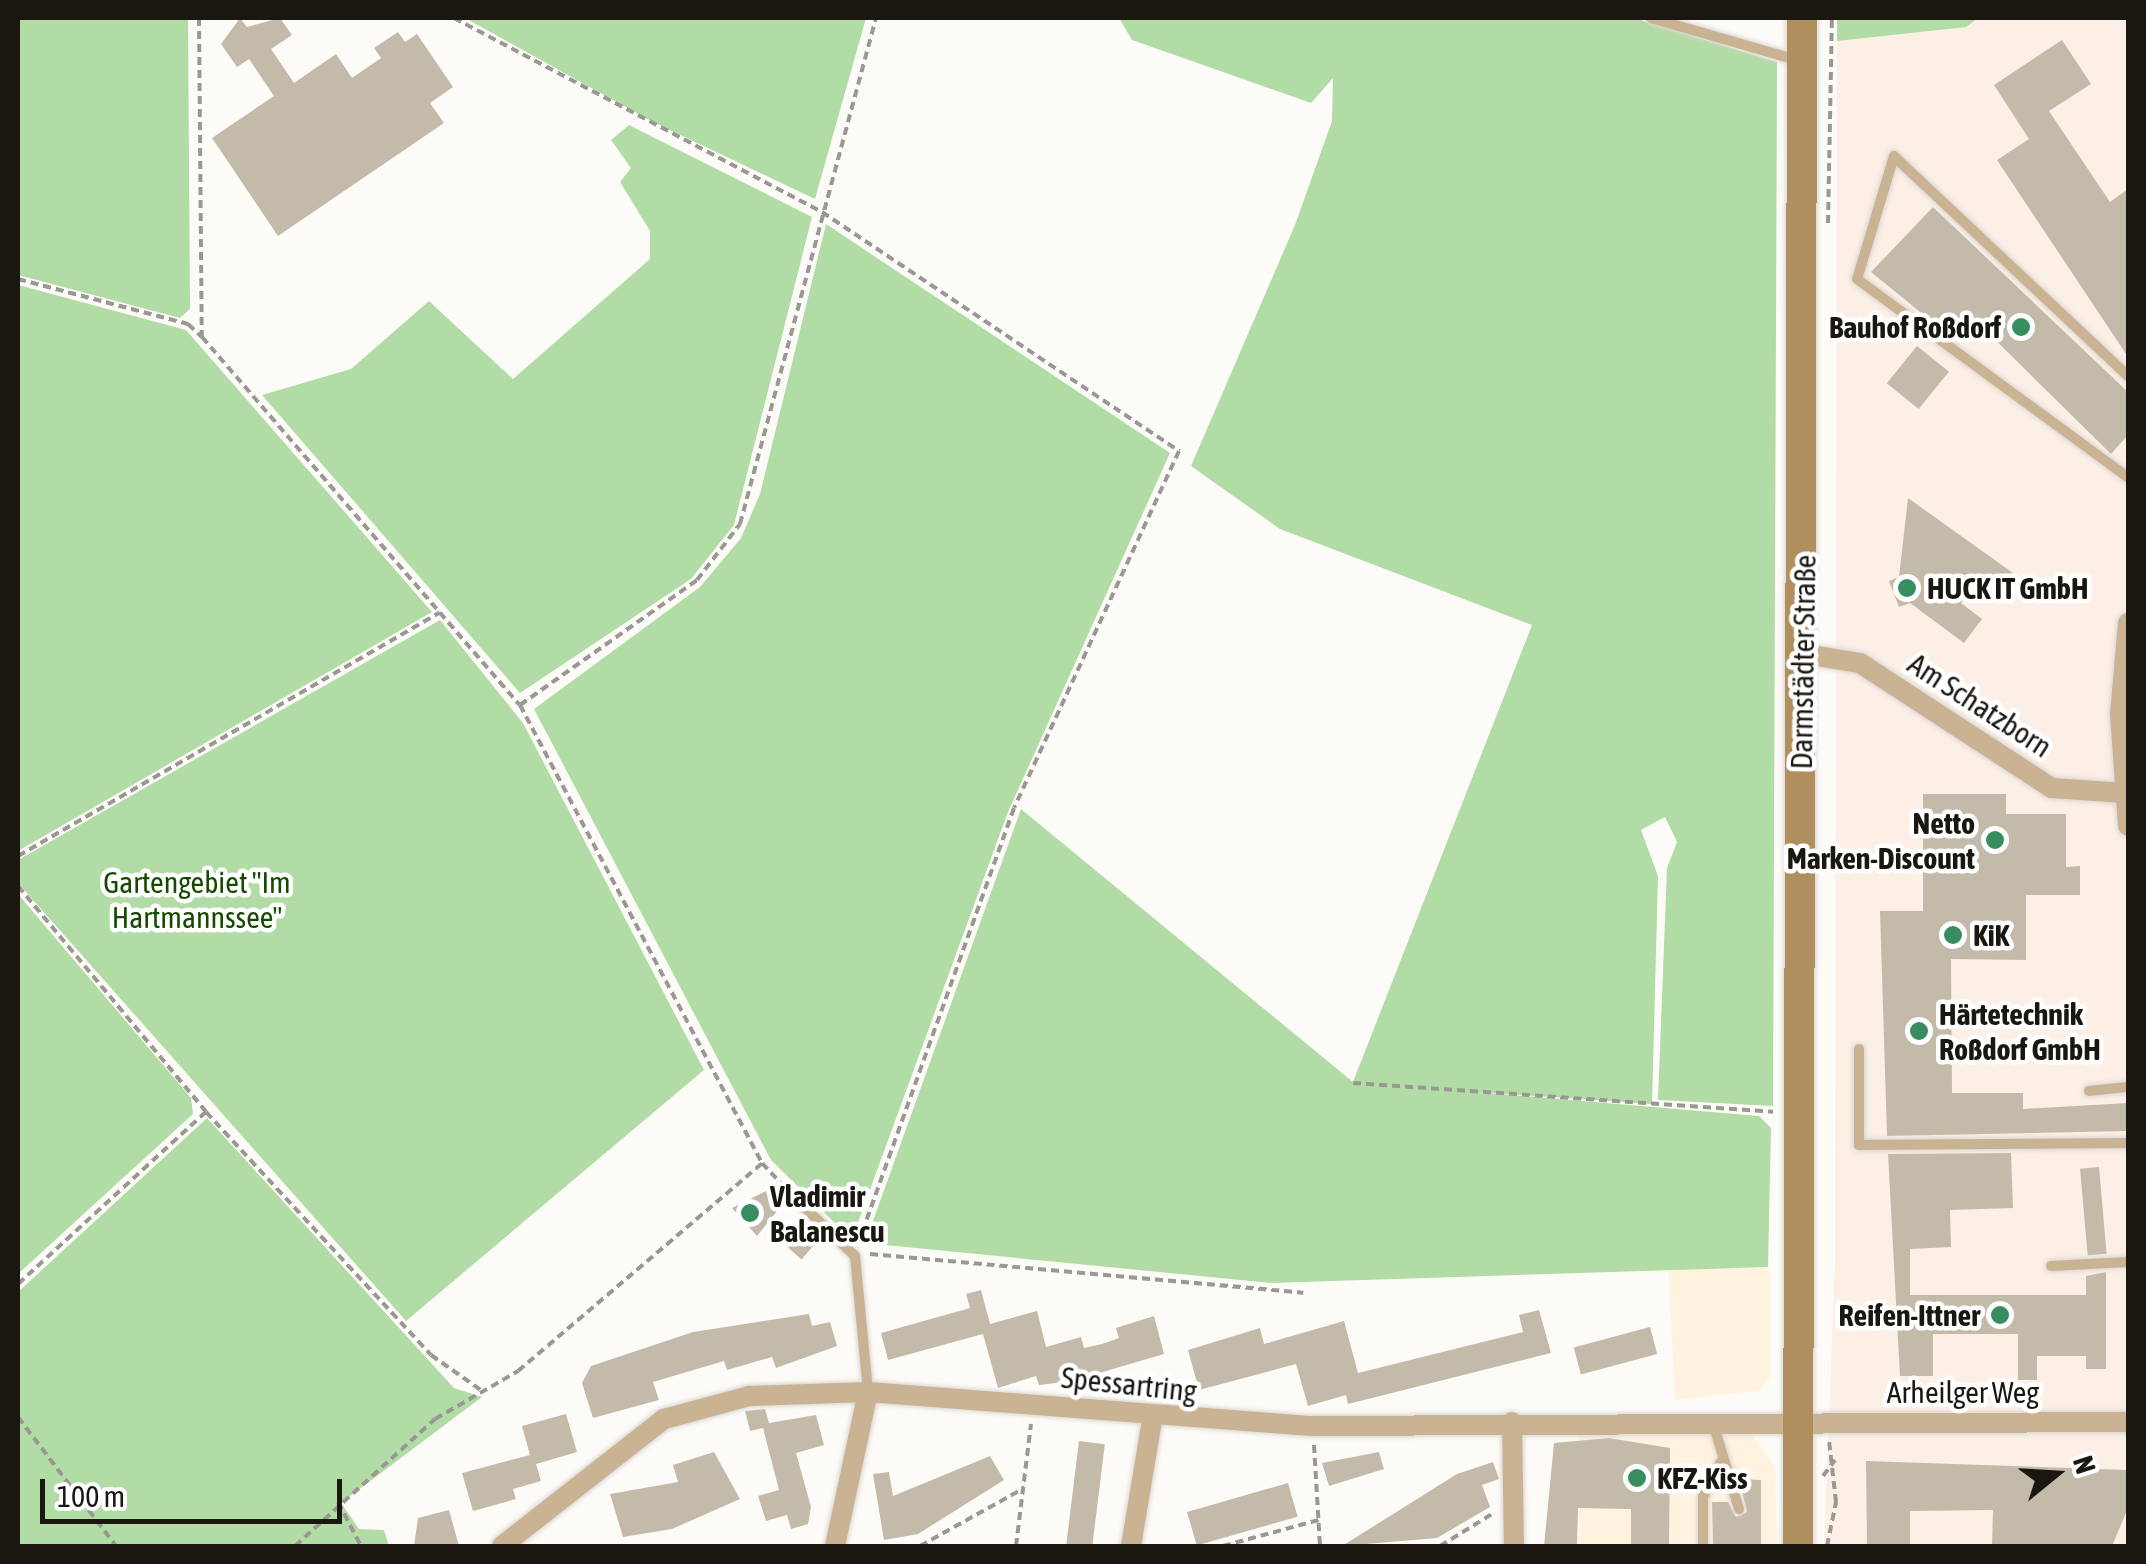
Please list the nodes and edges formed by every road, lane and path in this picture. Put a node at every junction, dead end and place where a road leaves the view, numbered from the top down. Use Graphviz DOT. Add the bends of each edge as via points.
graph roads {
  1 [pos="199,18"];
  2 [pos="454,18"];
  3 [pos="876,18"];
  4 [pos="1651,18"];
  5 [pos="1802,18"];
  6 [pos="1801,62"];
  7 [pos="822,212"];
  8 [pos="18,280"];
  9 [pos="202,336"];
  10 [pos="2128,376"];
  11 [pos="2128,477"];
  12 [pos="440,612"];
  13 [pos="2128,623"];
  14 [pos="1804,654"];
  15 [pos="520,705"];
  16 [pos="2124,711"];
  17 [pos="2125,794"];
  18 [pos="2128,826"];
  19 [pos="18,856"];
  20 [pos="18,886"];
  21 [pos="1859,1049"];
  22 [pos="1353,1083"];
  23 [pos="2128,1087"];
  24 [pos="2089,1090"];
  25 [pos="206,1112"];
  26 [pos="1798,1114"];
  27 [pos="2128,1143"];
  28 [pos="762,1163"];
  29 [pos="800,1202"];
  30 [pos="855,1256"];
  31 [pos="2128,1262"];
  32 [pos="2051,1266"];
  33 [pos="18,1284"];
  34 [pos="1303,1293"];
  35 [pos="482,1392"];
  36 [pos="868,1392"];
  37 [pos="1032,1404"];
  38 [pos="18,1417"];
  39 [pos="1152,1420"];
  40 [pos="1512,1422"];
  41 [pos="1713,1422"];
  42 [pos="1798,1422"];
  43 [pos="2128,1422"];
  44 [pos="1312,1426"];
  45 [pos="1835,1460"];
  46 [pos="1722,1461"];
  47 [pos="1024,1488"];
  48 [pos="337,1500"];
  49 [pos="1513,1502"];
  50 [pos="1739,1509"];
  51 [pos="1319,1520"];
  52 [pos="116,1546"];
  53 [pos="295,1546"];
  54 [pos="362,1546"];
  55 [pos="502,1546"];
  56 [pos="835,1546"];
  57 [pos="920,1546"];
  58 [pos="1016,1546"];
  59 [pos="1131,1546"];
  60 [pos="1224,1546"];
  61 [pos="1320,1546"];
  62 [pos="1440,1546"];
  63 [pos="1514,1546"];
  64 [pos="1703,1546"];
  65 [pos="1798,1546"];
  66 [pos="1827,1546"];
  1 -- 9 [label="path"];
  2 -- 7 [label="path"];
  3 -- 7 [label="path"];
  4 -- 6 [label="lane"];
  5 -- 6 [label="main road, Darmstädter Straße"];
  6 -- 14 [label="main road, Darmstädter Straße"];
  7 -- 15 [label="path" via="740,524 697,580"];
  7 -- 30 [label="path" via="1179,451 1014,808"];
  8 -- 9 [label="path" via="188,324"];
  9 -- 12 [label="path"];
  10 -- 11 [label="lane" via="1894,156 1856,279"];
  12 -- 15 [label="path"];
  12 -- 19 [label="path"];
  13 -- 16 [label="street"];
  14 -- 17 [label="street, Am Schatzborn" via="1860,663 2052,788"];
  14 -- 26 [label="main road, Darmstädter Straße"];
  15 -- 28 [label="path"];
  16 -- 17 [label="street"];
  17 -- 18 [label="street"];
  20 -- 25 [label="path"];
  21 -- 27 [label="lane" via="1859,1145"];
  22 -- 26 [label="path"];
  23 -- 24 [label="lane"];
  25 -- 33 [label="path"];
  25 -- 35 [label="path" via="431,1355"];
  26 -- 42 [label="main road, Darmstädter Straße"];
  28 -- 29 [label="path"];
  28 -- 35 [label="path"];
  29 -- 30 [label="lane"];
  30 -- 34 [label="path"];
  30 -- 36 [label="lane"];
  31 -- 32 [label="lane"];
  35 -- 48 [label="path"];
  36 -- 37 [label="street, Spessartring"];
  36 -- 55 [label="street, Spessartring" via="697,1404 618,1452"];
  36 -- 56 [label="street"];
  37 -- 39 [label="street, Spessartring"];
  37 -- 47 [label="path"];
  38 -- 52 [label="path"];
  39 -- 44 [label="street, Spessartring"];
  39 -- 59 [label="street"];
  40 -- 41 [label="street, Spessartring"];
  40 -- 44 [label="street, Spessartring"];
  40 -- 49 [label="street"];
  41 -- 42 [label="street, Spessartring"];
  41 -- 46 [label="lane"];
  42 -- 43 [label="street, Arheilger Weg"];
  42 -- 65 [label="main road, Darmstädter Straße"];
  44 -- 51 [label="path"];
  45 -- 66 [label="path"];
  46 -- 50 [label="lane"];
  46 -- 64 [label="lane" via="1704,1496"];
  47 -- 57 [label="path"];
  47 -- 58 [label="path"];
  48 -- 53 [label="path"];
  48 -- 54 [label="path"];
  49 -- 62 [label="path"];
  49 -- 63 [label="street"];
  51 -- 60 [label="path"];
  51 -- 61 [label="path"];
}
